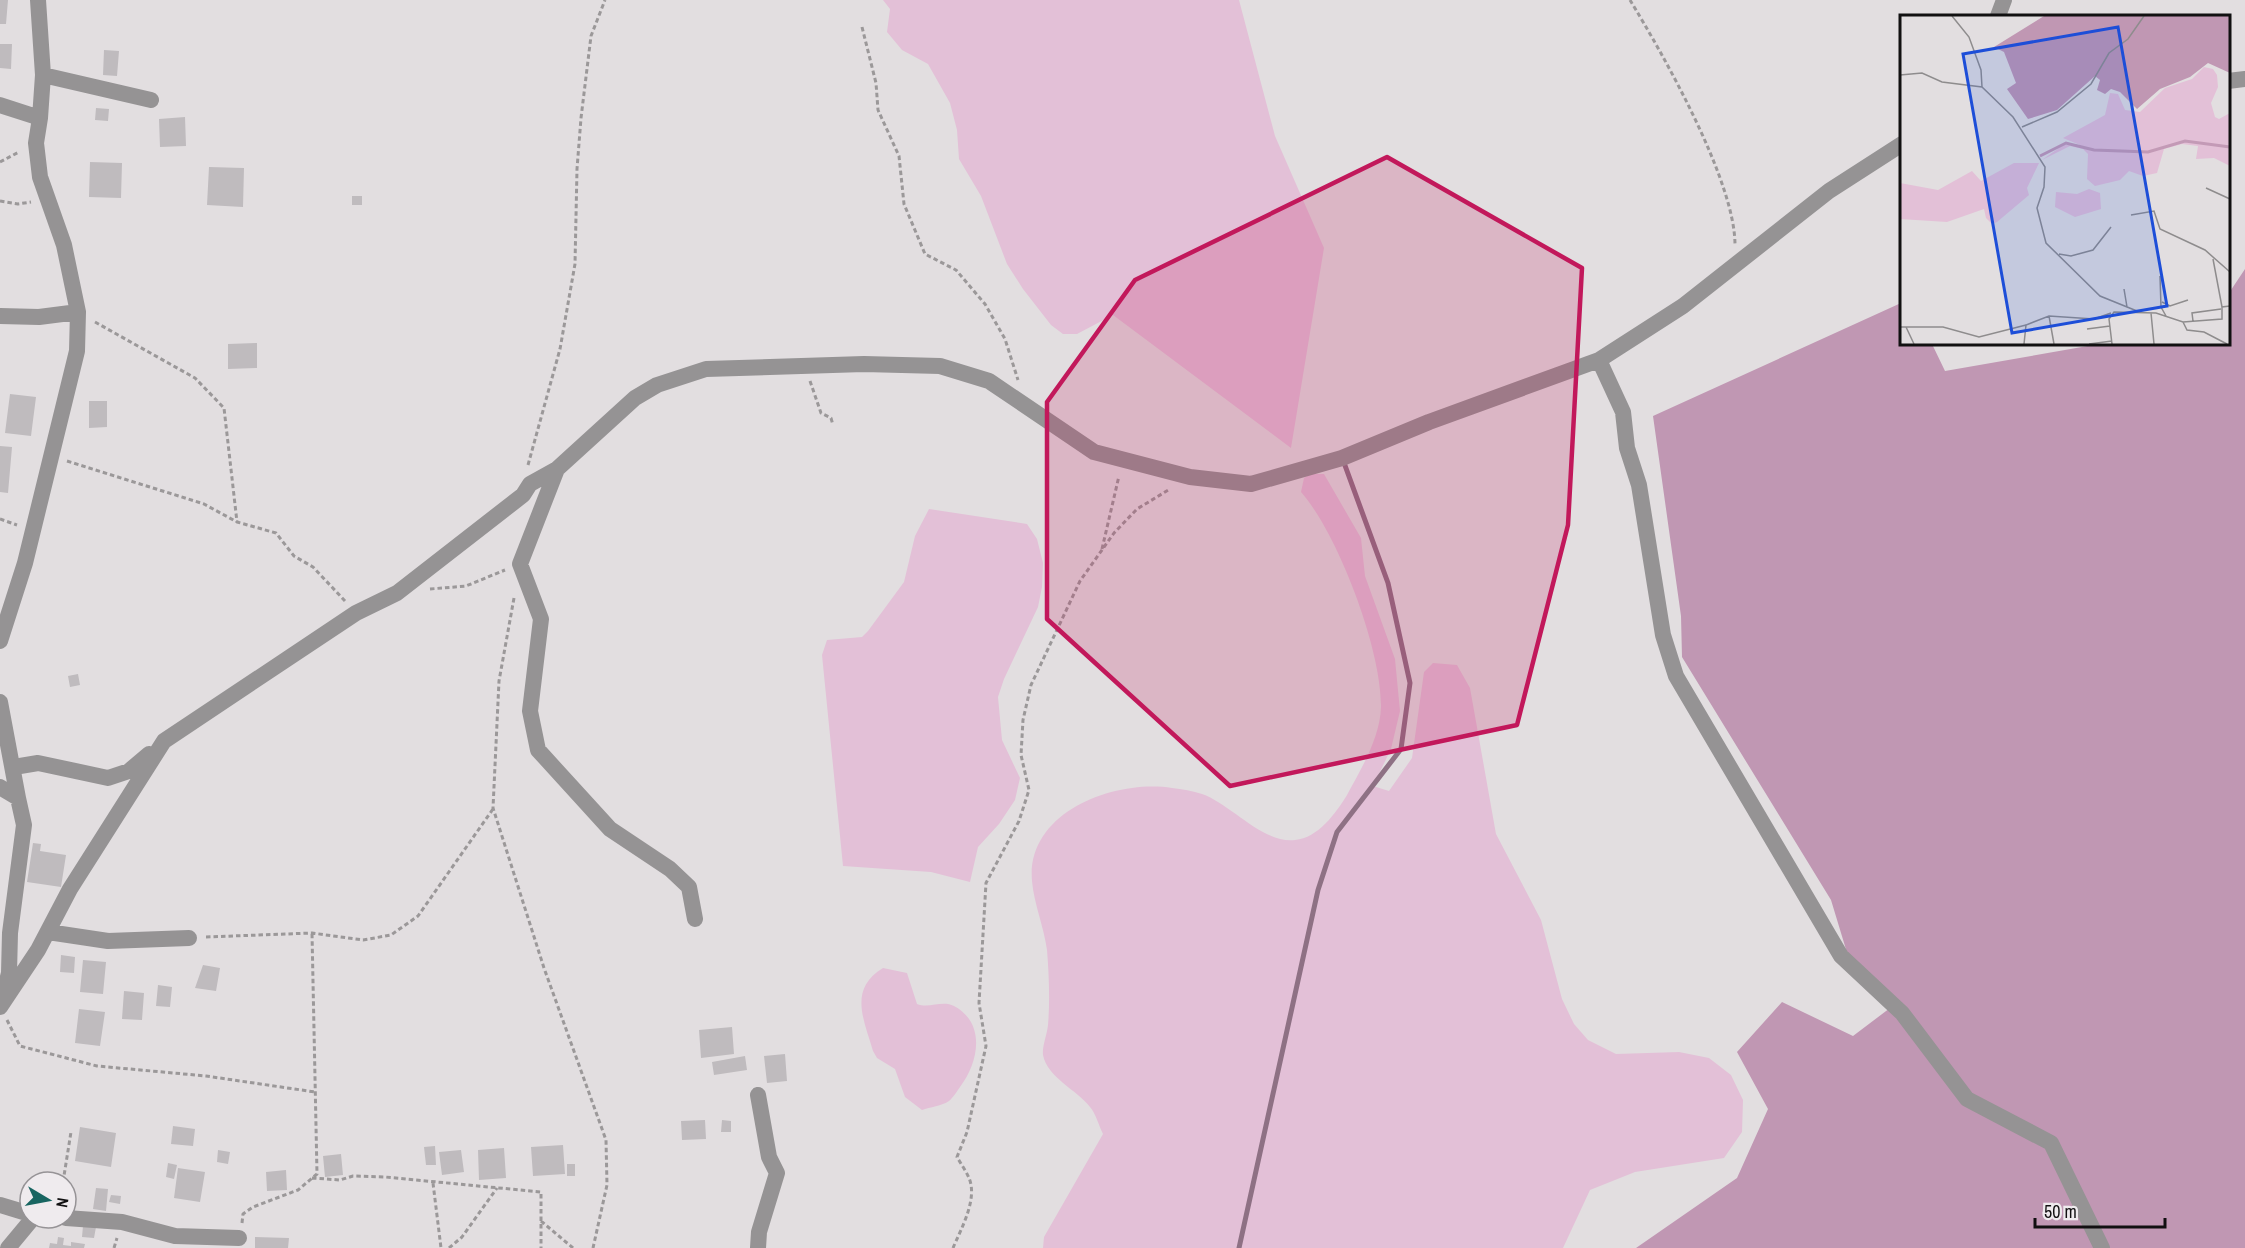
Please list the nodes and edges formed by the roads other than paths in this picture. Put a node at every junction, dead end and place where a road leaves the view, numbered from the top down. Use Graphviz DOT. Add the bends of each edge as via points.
graph roads {
  1 [pos="38,0"];
  2 [pos="2004,0"];
  3 [pos="1998,15"];
  4 [pos="43,75"];
  5 [pos="2245,79"];
  6 [pos="2230,81"];
  7 [pos="151,100"];
  8 [pos="0,105"];
  9 [pos="40,118"];
  10 [pos="1900,145"];
  11 [pos="78,312"];
  12 [pos="0,316"];
  13 [pos="1599,360"];
  14 [pos="558,469"];
  15 [pos="0,641"];
  16 [pos="0,702"];
  17 [pos="164,741"];
  18 [pos="14,767"];
  19 [pos="0,787"];
  20 [pos="18,798"];
  21 [pos="695,919"];
  22 [pos="48,932"];
  23 [pos="189,938"];
  24 [pos="0,1007"];
  25 [pos="758,1095"];
  26 [pos="0,1205"];
  27 [pos="18,1210"];
  28 [pos="78,1219"];
  29 [pos="23,1230"];
  30 [pos="238,1238"];
  31 [pos="8,1248"];
  32 [pos="758,1248"];
  33 [pos="2102,1248"];
  1 -- 4 [label="street"];
  2 -- 3 [label="street"];
  4 -- 7 [label="street"];
  4 -- 9 [label="street"];
  5 -- 6 [label="street"];
  8 -- 9 [label="street"];
  9 -- 11 [label="street" via="36,143 40,177 64,245"];
  10 -- 13 [label="street" via="1829,190 1683,306"];
  11 -- 12 [label="street"];
  11 -- 15 [label="street" via="77,351 25,563"];
  13 -- 14 [label="street" via="1429,422 1342,459 1251,484 1190,477 1094,452 989,381 940,366 864,364 706,369 657,385 635,398"];
  13 -- 33 [label="street" via="1623,412 1663,635 1676,676 1841,956 1902,1012 1966,1099 2051,1143"];
  14 -- 17 [label="street" via="530,484 523,495 397,592 356,613"];
  14 -- 21 [label="street" via="520,564 541,619 530,711 538,750 610,829 670,869 689,887"];
  16 -- 18 [label="street"];
  17 -- 18 [label="street" via="129,771 108,778 38,763"];
  17 -- 22 [label="street" via="70,889"];
  18 -- 20 [label="street"];
  19 -- 20 [label="street"];
  20 -- 24 [label="street" via="24,825 10,933 9,973"];
  22 -- 23 [label="street" via="108,942"];
  22 -- 24 [label="street"];
  25 -- 32 [label="street" via="770,1157 777,1173"];
  26 -- 27 [label="street"];
  28 -- 30 [label="street" via="122,1222 175,1236"];
  29 -- 31 [label="street"];
}
